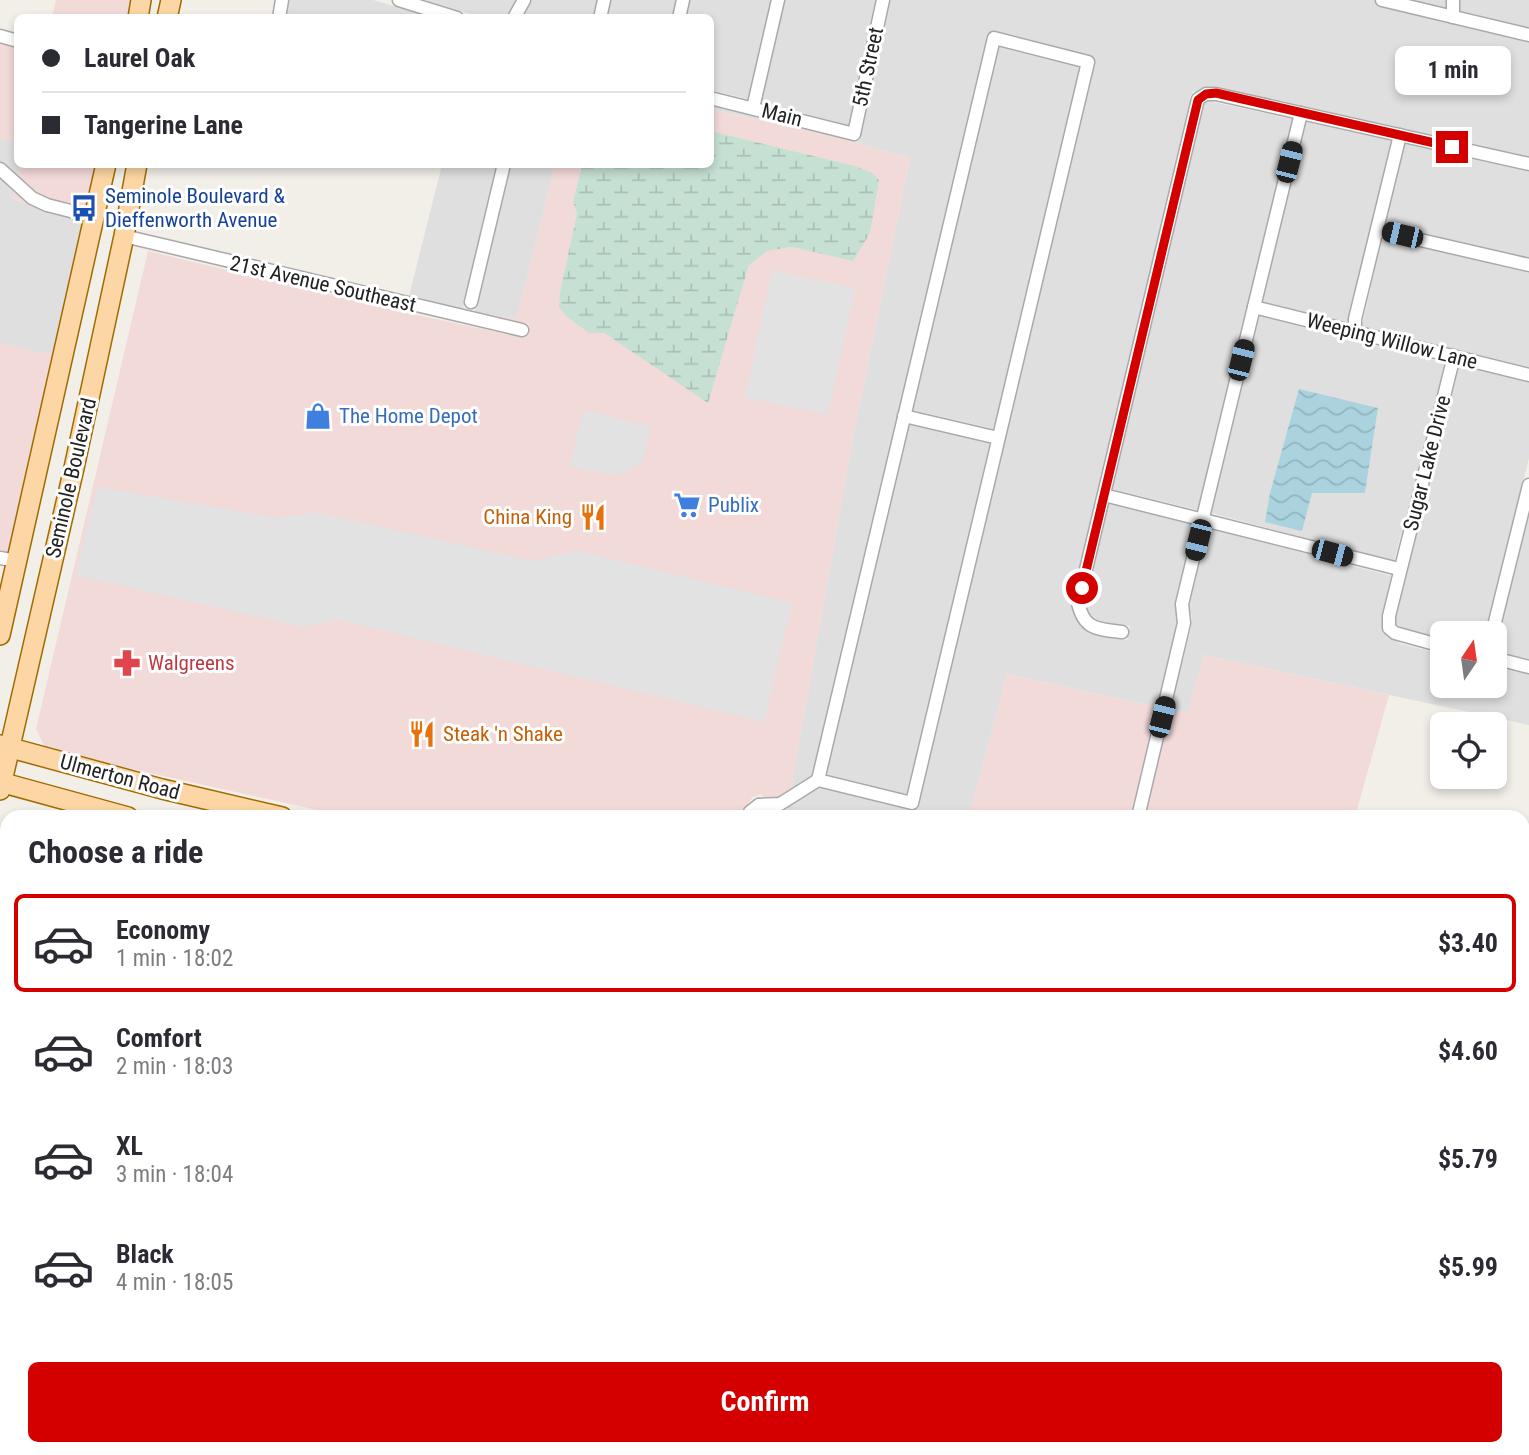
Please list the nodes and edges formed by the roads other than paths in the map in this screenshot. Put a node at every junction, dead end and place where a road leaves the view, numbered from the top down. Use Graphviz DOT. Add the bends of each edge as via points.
graph roads {
  1 [pos="399,0"];
  2 [pos="778,0"];
  3 [pos="883,0"];
  4 [pos="1382,0"];
  5 [pos="1453,0"];
  6 [pos="444,14"];
  7 [pos="1453,17"];
  8 [pos="1529,35"];
  9 [pos="714,99"];
  10 [pos="753,108"];
  11 [pos="1301,113"];
  12 [pos="854,134"];
  13 [pos="1400,135"];
  14 [pos="1529,164"];
  15 [pos="105,168"];
  16 [pos="136,168"];
  17 [pos="503,168"];
  18 [pos="0,169"];
  19 [pos="94,217"];
  20 [pos="1377,230"];
  21 [pos="124,236"];
  22 [pos="1529,265"];
  23 [pos="471,303"];
  24 [pos="1254,307"];
  25 [pos="522,330"];
  26 [pos="1354,332"];
  27 [pos="1454,356"];
  28 [pos="1529,374"];
  29 [pos="904,416"];
  30 [pos="998,438"];
  31 [pos="1529,485"];
  32 [pos="1104,495"];
  33 [pos="1203,519"];
  34 [pos="8,560"];
  35 [pos="1399,569"];
  36 [pos="1495,621"];
  37 [pos="1122,632"];
  38 [pos="0,635"];
  39 [pos="1430,643"];
  40 [pos="1507,661"];
  41 [pos="1529,667"];
  42 [pos="6,746"];
  43 [pos="818,780"];
  44 [pos="1,785"];
  45 [pos="759,804"];
  46 [pos="100,810"];
  47 [pos="252,810"];
  48 [pos="752,810"];
  49 [pos="763,810"];
  50 [pos="1140,810"];
  1 -- 6 [label="street"];
  2 -- 10 [label="street"];
  3 -- 12 [label="street, 5th Street"];
  4 -- 7 [label="street"];
  5 -- 7 [label="street"];
  7 -- 8 [label="street"];
  9 -- 10 [label="street, Main"];
  10 -- 12 [label="street, Main"];
  11 -- 13 [label="street"];
  11 -- 24 [label="street"];
  11 -- 32 [label="street" via="1216,93 1198,100"];
  13 -- 14 [label="street"];
  13 -- 20 [label="street"];
  15 -- 19 [label="main road, Seminole Boulevard"];
  16 -- 21 [label="main road, Seminole Boulevard"];
  17 -- 23 [label="street"];
  18 -- 19 [label="street" via="32,198"];
  19 -- 21 [label="main road"];
  19 -- 34 [label="main road, Seminole Boulevard"];
  20 -- 22 [label="street"];
  20 -- 26 [label="street"];
  21 -- 25 [label="street, 21st Avenue Southeast"];
  21 -- 42 [label="main road, Seminole Boulevard"];
  24 -- 26 [label="street, Weeping Willow Lane"];
  24 -- 33 [label="street"];
  26 -- 27 [label="street, Weeping Willow Lane"];
  27 -- 28 [label="street, Weeping Willow Lane"];
  27 -- 35 [label="street, Sugar Lake Drive"];
  29 -- 30 [label="street"];
  29 -- 30 [label="street" via="994,38 1088,62"];
  29 -- 43 [label="street"];
  30 -- 43 [label="street" via="912,803"];
  31 -- 36 [label="street"];
  32 -- 33 [label="street"];
  32 -- 37 [label="street" via="1078,603 1087,623"];
  33 -- 35 [label="street"];
  33 -- 50 [label="street" via="1182,604 1184,623"];
  34 -- 38 [label="main road, Seminole Boulevard"];
  35 -- 39 [label="street, Sugar Lake Drive" via="1389,628"];
  40 -- 41 [label="street"];
  42 -- 44 [label="main road, Seminole Boulevard"];
  42 -- 47 [label="main road, Ulmerton Road"];
  43 -- 45 [label="street" via="780,804"];
  44 -- 46 [label="main road, Ulmerton Road"];
  45 -- 48 [label="street"];
  45 -- 49 [label="street"];
}
